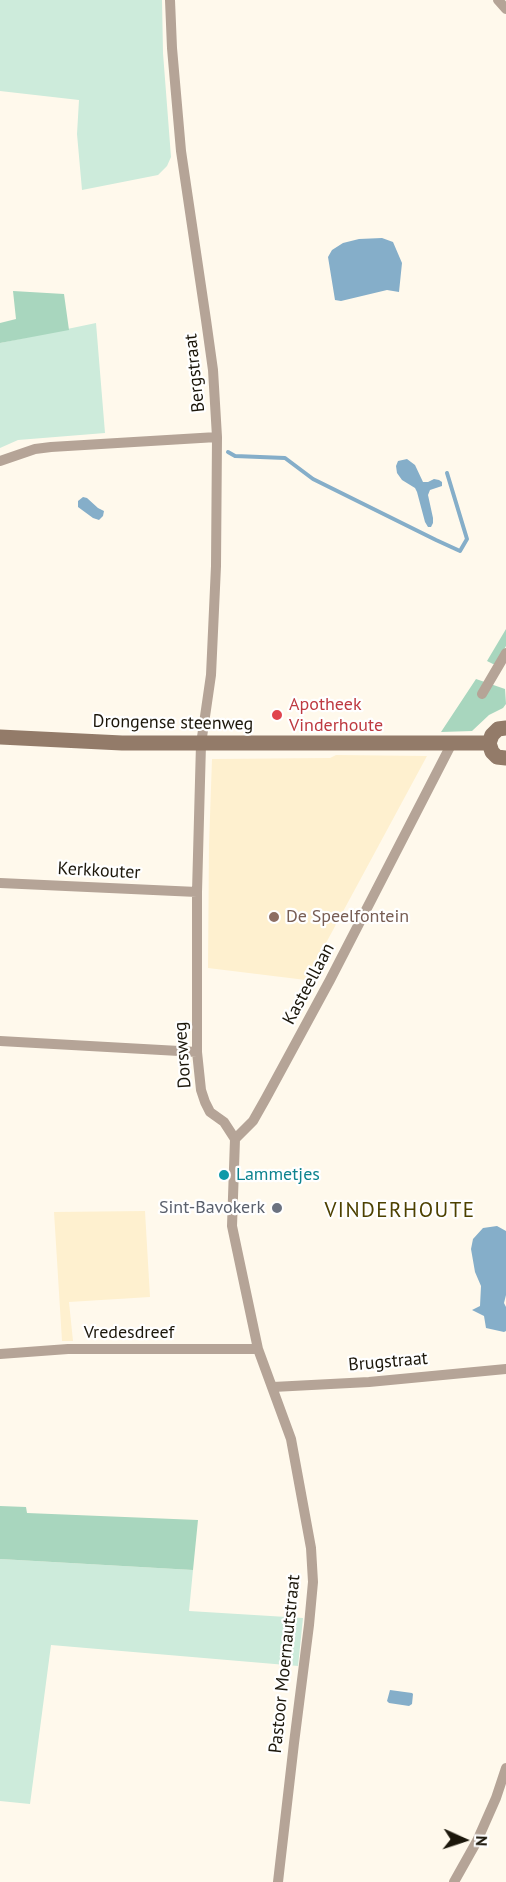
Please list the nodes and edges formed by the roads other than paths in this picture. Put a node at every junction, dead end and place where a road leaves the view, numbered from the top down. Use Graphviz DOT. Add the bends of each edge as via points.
graph roads {
  1 [pos="171,0"];
  2 [pos="498,0"];
  3 [pos="506,9"];
  4 [pos="217,437"];
  5 [pos="0,461"];
  6 [pos="506,652"];
  7 [pos="482,694"];
  8 [pos="506,728"];
  9 [pos="0,737"];
  10 [pos="489,743"];
  11 [pos="201,744"];
  12 [pos="452,744"];
  13 [pos="506,758"];
  14 [pos="0,883"];
  15 [pos="197,892"];
  16 [pos="0,1041"];
  17 [pos="197,1052"];
  18 [pos="235,1139"];
  19 [pos="258,1349"];
  20 [pos="0,1354"];
  21 [pos="506,1369"];
  22 [pos="273,1387"];
  23 [pos="506,1768"];
  24 [pos="278,1882"];
  25 [pos="454,1882"];
  1 -- 4 [label="street, Bergstraat" via="181,151 213,370"];
  2 -- 3 [label="street"];
  4 -- 5 [label="street" via="51,447"];
  4 -- 11 [label="street, Bergstraat" via="211,675"];
  6 -- 7 [label="street"];
  8 -- 10 [label="street" via="498,729"];
  9 -- 11 [label="street, Drongense steenweg"];
  10 -- 12 [label="street, Drongense steenweg"];
  10 -- 13 [label="street" via="497,757"];
  11 -- 12 [label="street, Drongense steenweg"];
  11 -- 15 [label="street, Dorsweg"];
  12 -- 18 [label="street, Kasteellaan" via="266,1098"];
  14 -- 15 [label="street, Kerkkouter"];
  15 -- 17 [label="street, Dorsweg"];
  16 -- 17 [label="street"];
  17 -- 18 [label="street, Dorsweg" via="205,1102"];
  18 -- 19 [label="street" via="232,1226"];
  19 -- 20 [label="street, Vredesdreef" via="68,1349"];
  19 -- 22 [label="street, Pastoor Moernautstraat"];
  21 -- 22 [label="street, Brugstraat"];
  22 -- 24 [label="street, Pastoor Moernautstraat" via="291,1439 301,1486 313,1582"];
  23 -- 25 [label="street" via="477,1841"];
}
